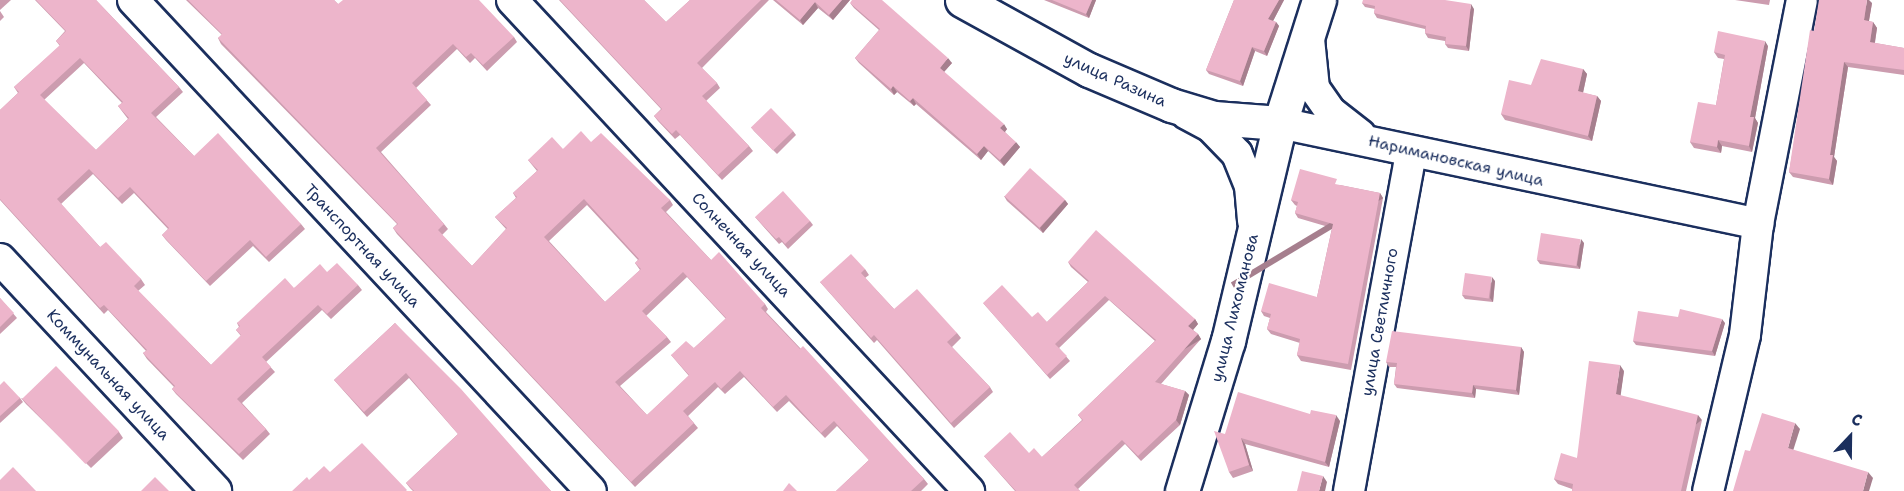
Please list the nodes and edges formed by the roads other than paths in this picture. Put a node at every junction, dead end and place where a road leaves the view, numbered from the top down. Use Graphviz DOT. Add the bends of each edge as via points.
graph roads {
  1 [pos="133,0"];
  2 [pos="512,0"];
  3 [pos="962,0"];
  4 [pos="1802,0"];
  5 [pos="1314,15"];
  6 [pos="1171,105"];
  7 [pos="1280,123"];
  8 [pos="1376,144"];
  9 [pos="1411,153"];
  10 [pos="1758,224"];
  11 [pos="1253,236"];
  12 [pos="0,259"];
  13 [pos="216,491"];
  14 [pos="591,491"];
  15 [pos="969,491"];
  16 [pos="1182,491"];
  17 [pos="1349,491"];
  18 [pos="1708,491"];
  1 -- 14 [label="street, Транспортная улица"];
  2 -- 15 [label="street, Солнечная улица"];
  3 -- 6 [label="street, улица Разина" via="1039,45"];
  4 -- 10 [label="street"];
  5 -- 7 [label="street"];
  5 -- 8 [label="street" via="1308,63 1314,88 1342,122"];
  6 -- 7 [label="street, улица Разина" via="1214,118"];
  6 -- 11 [label="street" via="1210,127 1237,154 1250,186"];
  7 -- 8 [label="street, Наримановская улица"];
  7 -- 11 [label="street, улица Лихоманова"];
  8 -- 9 [label="street, Наримановская улица"];
  9 -- 10 [label="street, Наримановская улица"];
  9 -- 17 [label="street, улица Светличного"];
  10 -- 18 [label="street" via="1744,335"];
  11 -- 16 [label="street, улица Лихоманова" via="1213,395"];
  12 -- 13 [label="street, Коммунальная улица"];
}
